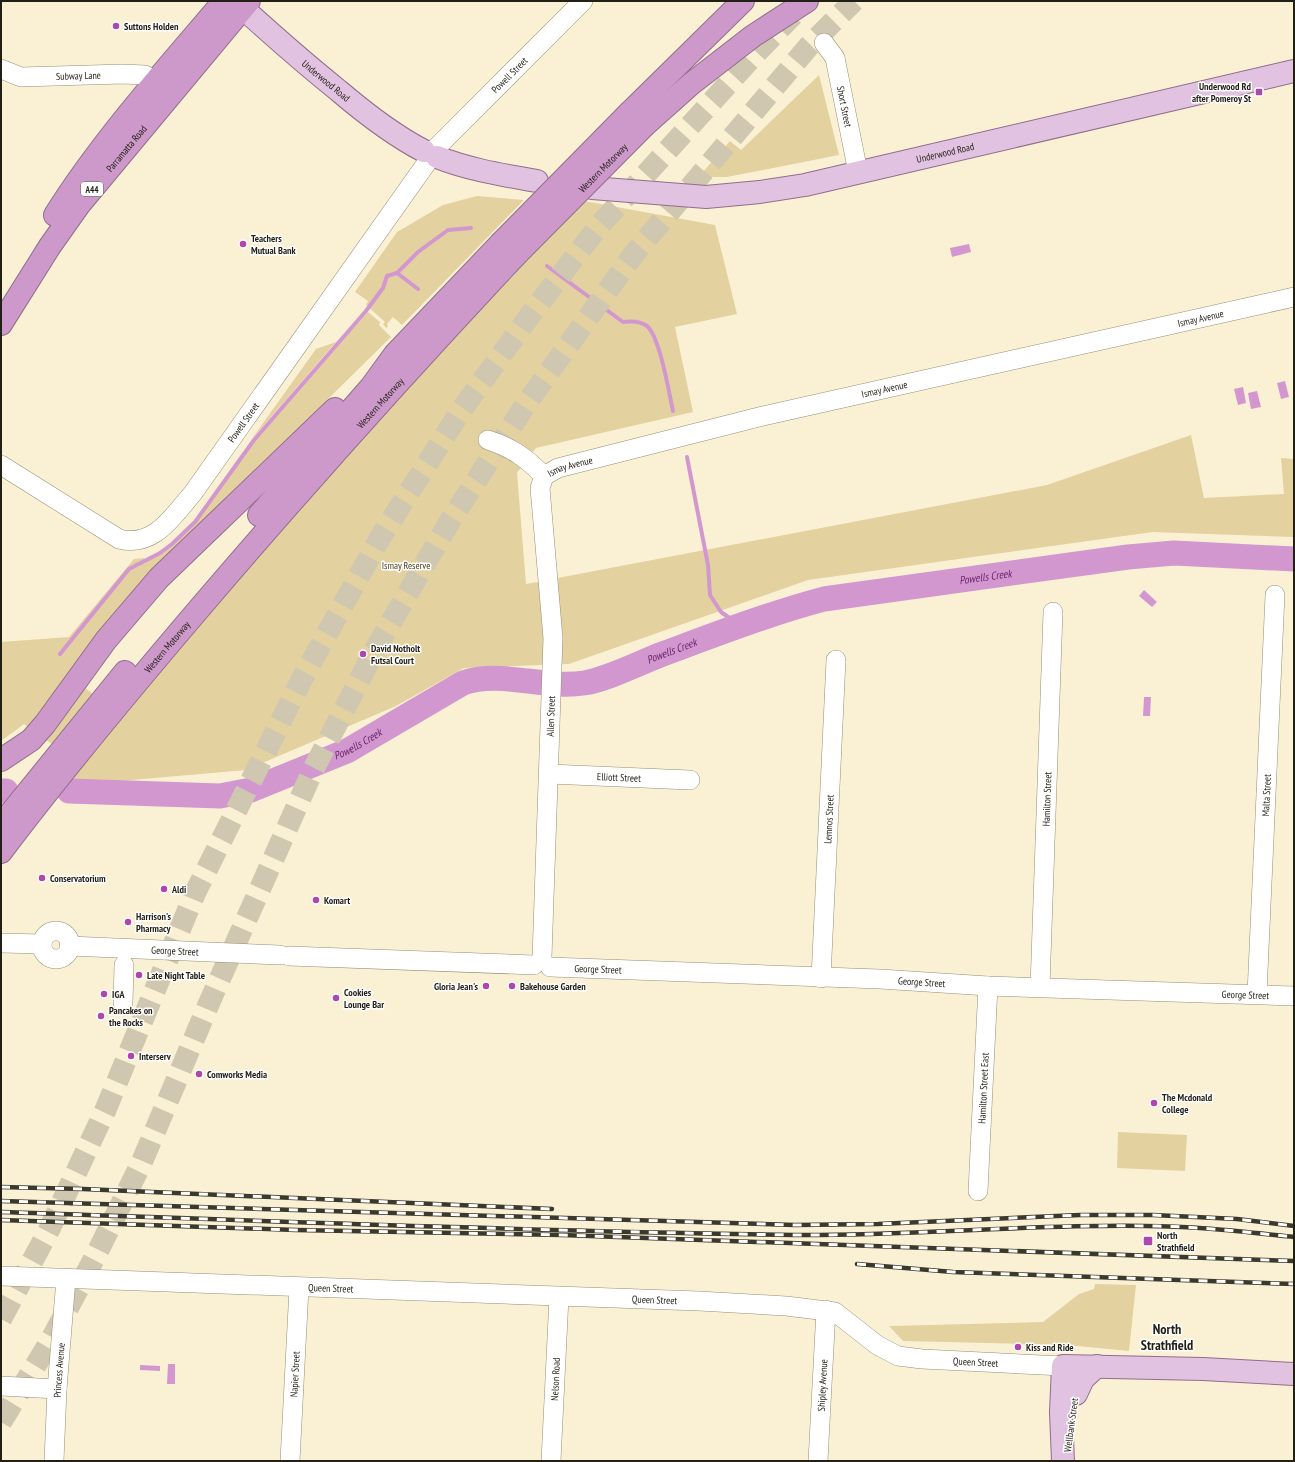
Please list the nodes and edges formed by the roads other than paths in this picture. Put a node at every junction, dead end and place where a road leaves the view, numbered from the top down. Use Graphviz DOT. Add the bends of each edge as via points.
graph roads {
  1 [pos="583,1"];
  2 [pos="742,1"];
  3 [pos="807,1"];
  4 [pos="238,3"];
  5 [pos="824,44"];
  6 [pos="1,69"];
  7 [pos="1294,71"];
  8 [pos="156,82"];
  9 [pos="431,155"];
  10 [pos="858,172"];
  11 [pos="537,181"];
  12 [pos="592,188"];
  13 [pos="508,250"];
  14 [pos="1,295"];
  15 [pos="1294,297"];
  16 [pos="1,324"];
  17 [pos="395,354"];
  18 [pos="488,440"];
  19 [pos="1,465"];
  20 [pos="544,476"];
  21 [pos="1275,595"];
  22 [pos="1053,612"];
  23 [pos="836,660"];
  24 [pos="132,676"];
  25 [pos="1,760"];
  26 [pos="548,774"];
  27 [pos="690,780"];
  28 [pos="1,825"];
  29 [pos="1,852"];
  30 [pos="1,943"];
  31 [pos="542,963"];
  32 [pos="124,965"];
  33 [pos="820,978"];
  34 [pos="988,986"];
  35 [pos="1040,987"];
  36 [pos="1257,994"];
  37 [pos="1294,996"];
  38 [pos="123,1002"];
  39 [pos="978,1191"];
  40 [pos="1,1276"];
  41 [pos="66,1279"];
  42 [pos="299,1288"];
  43 [pos="560,1297"];
  44 [pos="826,1310"];
  45 [pos="1067,1366"];
  46 [pos="1097,1366"];
  47 [pos="1294,1374"];
  48 [pos="1,1386"];
  49 [pos="57,1389"];
  50 [pos="1076,1394"];
  51 [pos="54,1461"];
  52 [pos="290,1461"];
  53 [pos="551,1461"];
  54 [pos="818,1461"];
  55 [pos="1064,1461"];
  1 -- 9 [label="street, Powell Street"];
  2 -- 13 [label="highway, Western Motorway, bridge" via="631,111"];
  3 -- 13 [label="highway, Western Motorway, bridge" via="753,36 691,84"];
  4 -- 8 [label="highway, Parramatta Road / A44"];
  4 -- 9 [label="main road, Underwood Road" via="291,52 371,117 400,138"];
  4 -- 16 [label="highway, Parramatta Road / A44" via="79,205"];
  5 -- 10 [label="street, Short Street" via="835,58"];
  6 -- 8 [label="street, Subway Lane" via="21,77 124,74 145,75"];
  7 -- 10 [label="main road, Underwood Road"];
  8 -- 14 [label="highway, Parramatta Road / A44" via="81,176"];
  9 -- 11 [label="main road, Underwood Road" via="490,174"];
  9 -- 19 [label="street, Powell Street" via="193,493 155,533 136,541 119,539"];
  10 -- 12 [label="main road, Underwood Road" via="805,185 706,197"];
  13 -- 17 [label="highway, Western Motorway"];
  13 -- 24 [label="highway, Western Motorway" via="337,450"];
  15 -- 20 [label="street, Ismay Avenue" via="763,416 558,468"];
  17 -- 24 [label="highway, Western Motorway" via="371,387 287,482"];
  17 -- 25 [label="highway" via="364,380 159,578 124,617 46,724 36,735"];
  18 -- 20 [label="street, Ismay Avenue" via="507,446 530,462"];
  20 -- 26 [label="street, Allen Street" via="540,488 553,635"];
  21 -- 36 [label="street, Malta Street"];
  22 -- 35 [label="street, Hamilton Street"];
  23 -- 33 [label="street, Lemnos Street"];
  24 -- 28 [label="highway, Western Motorway"];
  24 -- 29 [label="highway, Western Motorway"];
  26 -- 27 [label="street, Elliott Street"];
  26 -- 31 [label="street, Allen Street"];
  30 -- 31 [label="street, George Street" via="42,944 48,934 56,932 68,938 69,946 284,956"];
  31 -- 33 [label="street, George Street"];
  32 -- 38 [label="street"];
  33 -- 34 [label="street, George Street"];
  34 -- 35 [label="street, George Street"];
  34 -- 39 [label="street, Hamilton Street East"];
  35 -- 36 [label="street, George Street"];
  36 -- 37 [label="street, George Street"];
  40 -- 41 [label="street, Queen Street"];
  41 -- 42 [label="street, Queen Street"];
  41 -- 49 [label="street, Princess Avenue"];
  42 -- 43 [label="street, Queen Street"];
  42 -- 52 [label="street, Napier Street"];
  43 -- 44 [label="street, Queen Street" via="699,1301"];
  43 -- 53 [label="street, Nelson Road"];
  44 -- 45 [label="street, Queen Street" via="835,1312 877,1345 898,1356"];
  44 -- 54 [label="street, Shipley Avenue"];
  45 -- 46 [label="main road, Queen Street"];
  45 -- 50 [label="main road, Wellbank Street"];
  45 -- 55 [label="main road, Wellbank Street" via="1061,1412"];
  46 -- 47 [label="main road, Queen Street"];
  46 -- 50 [label="main road" via="1078,1385"];
  48 -- 49 [label="street"];
  49 -- 51 [label="street, Princess Avenue"];
  50 -- 55 [label="main road, Wellbank Street"];
}
